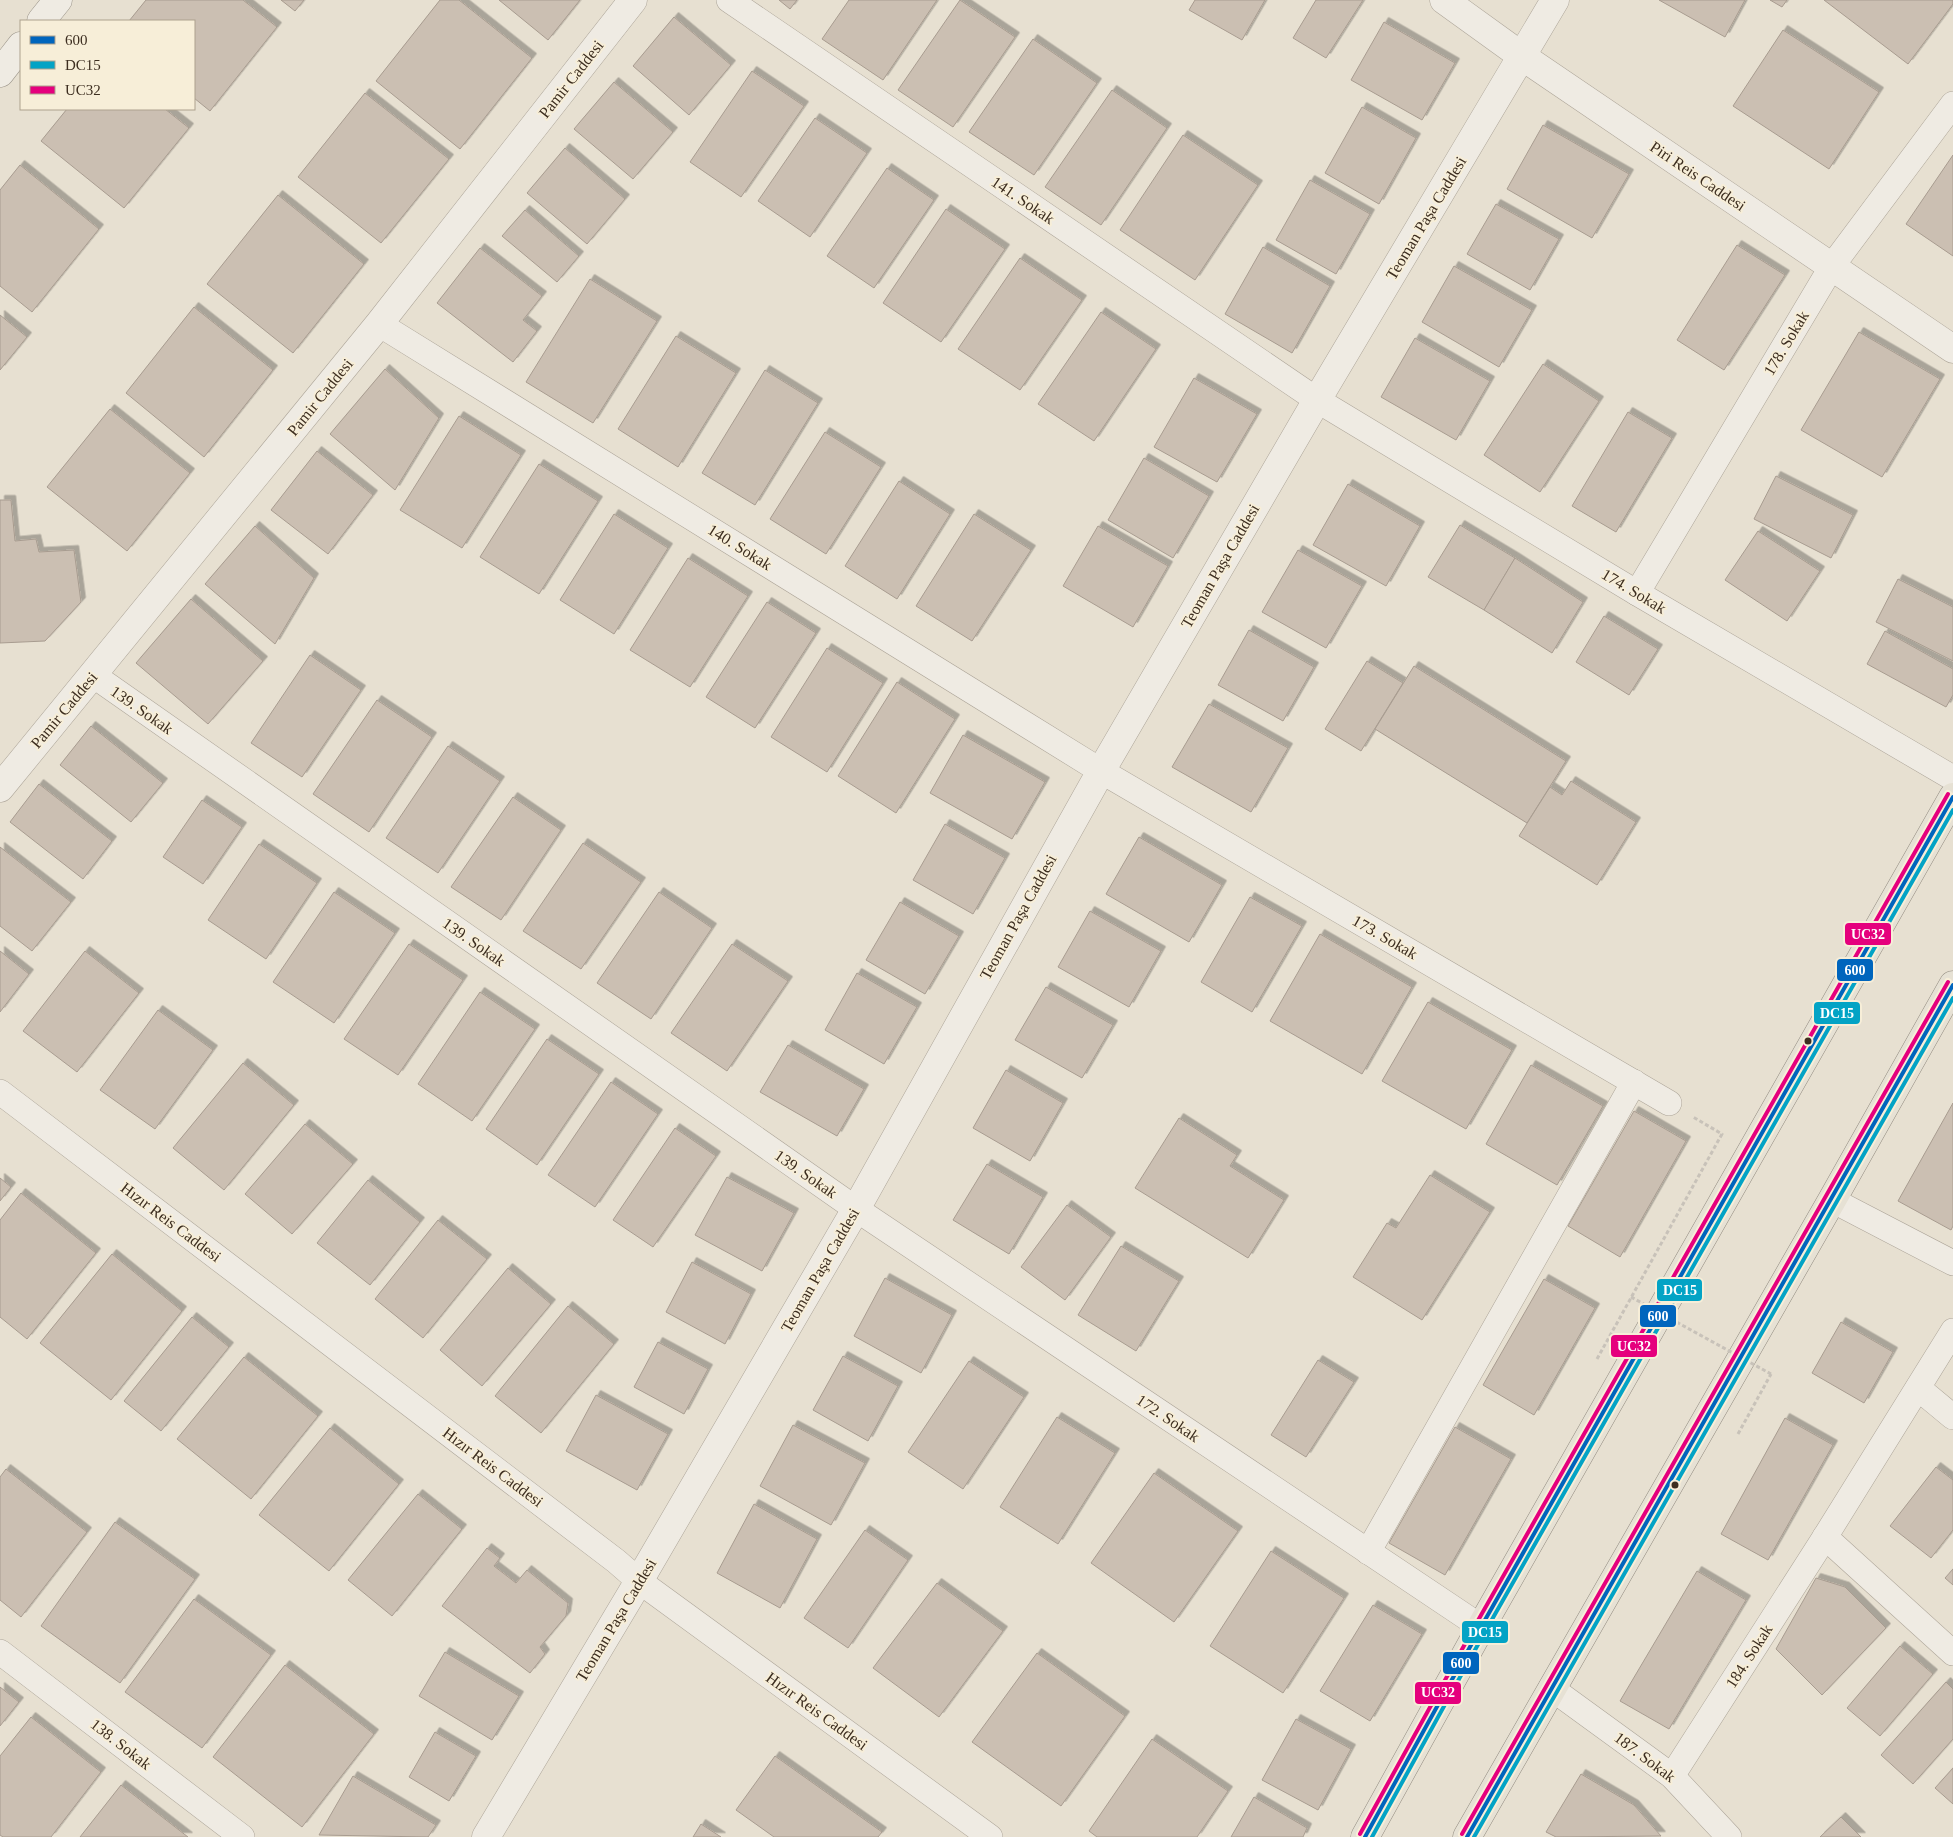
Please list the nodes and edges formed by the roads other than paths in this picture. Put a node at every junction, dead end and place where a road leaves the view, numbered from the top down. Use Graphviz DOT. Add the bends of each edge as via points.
graph roads {
  1 [pos="58,0"];
  2 [pos="633,0"];
  3 [pos="729,0"];
  4 [pos="1444,0"];
  5 [pos="1555,0"];
  6 [pos="42,20"];
  7 [pos="20,47"];
  8 [pos="1523,56"];
  9 [pos="0,73"];
  10 [pos="1953,104"];
  11 [pos="1832,266"];
  12 [pos="380,324"];
  13 [pos="1953,349"];
  14 [pos="1317,400"];
  15 [pos="1637,593"];
  16 [pos="93,675"];
  17 [pos="1101,771"];
  18 [pos="1953,778"];
  19 [pos="0,788"];
  20 [pos="1953,797"];
  21 [pos="1953,985"];
  22 [pos="1634,1082"];
  23 [pos="0,1092"];
  24 [pos="1669,1103"];
  25 [pos="1832,1200"];
  26 [pos="856,1208"];
  27 [pos="1953,1264"];
  28 [pos="1953,1331"];
  29 [pos="1918,1388"];
  30 [pos="1953,1417"];
  31 [pos="1825,1537"];
  32 [pos="1368,1552"];
  33 [pos="640,1582"];
  34 [pos="1481,1627"];
  35 [pos="0,1652"];
  36 [pos="1953,1653"];
  37 [pos="1551,1688"];
  38 [pos="1672,1776"];
  39 [pos="242,1837"];
  40 [pos="486,1837"];
  41 [pos="990,1837"];
  42 [pos="1365,1837"];
  43 [pos="1467,1837"];
  44 [pos="1729,1837"];
  1 -- 6 [label="street"];
  2 -- 12 [label="street, Pamir Caddesi"];
  3 -- 14 [label="street, 141. Sokak"];
  4 -- 8 [label="street, Piri Reis Caddesi"];
  5 -- 8 [label="street, Teoman Paşa Caddesi"];
  7 -- 9 [label="street"];
  8 -- 11 [label="street, Piri Reis Caddesi"];
  8 -- 14 [label="street, Teoman Paşa Caddesi"];
  10 -- 11 [label="street, 178. Sokak"];
  11 -- 13 [label="street, Piri Reis Caddesi"];
  11 -- 15 [label="street, 178. Sokak"];
  12 -- 16 [label="street, Pamir Caddesi"];
  12 -- 17 [label="street, 140. Sokak"];
  14 -- 15 [label="street, 174. Sokak"];
  14 -- 17 [label="street, Teoman Paşa Caddesi"];
  15 -- 18 [label="street, 174. Sokak"];
  16 -- 19 [label="street, Pamir Caddesi"];
  16 -- 26 [label="street, 139. Sokak"];
  17 -- 22 [label="street, 173. Sokak"];
  17 -- 26 [label="street, Teoman Paşa Caddesi"];
  20 -- 34 [label="main road"];
  21 -- 25 [label="main road"];
  22 -- 24 [label="street, 173. Sokak"];
  22 -- 32 [label="street"];
  23 -- 33 [label="street, Hızır Reis Caddesi"];
  25 -- 27 [label="street"];
  25 -- 37 [label="main road"];
  26 -- 32 [label="street, 172. Sokak"];
  26 -- 33 [label="street, Teoman Paşa Caddesi"];
  28 -- 29 [label="street, 184. Sokak"];
  29 -- 30 [label="street"];
  29 -- 31 [label="street, 184. Sokak"];
  31 -- 36 [label="street"];
  31 -- 38 [label="street, 184. Sokak"];
  32 -- 34 [label="street, 172. Sokak"];
  33 -- 40 [label="street, Teoman Paşa Caddesi"];
  33 -- 41 [label="street, Hızır Reis Caddesi"];
  34 -- 42 [label="main road"];
  35 -- 39 [label="street, 138. Sokak"];
  37 -- 38 [label="street, 187. Sokak"];
  37 -- 43 [label="main road"];
  38 -- 44 [label="street, 187. Sokak"];
}
